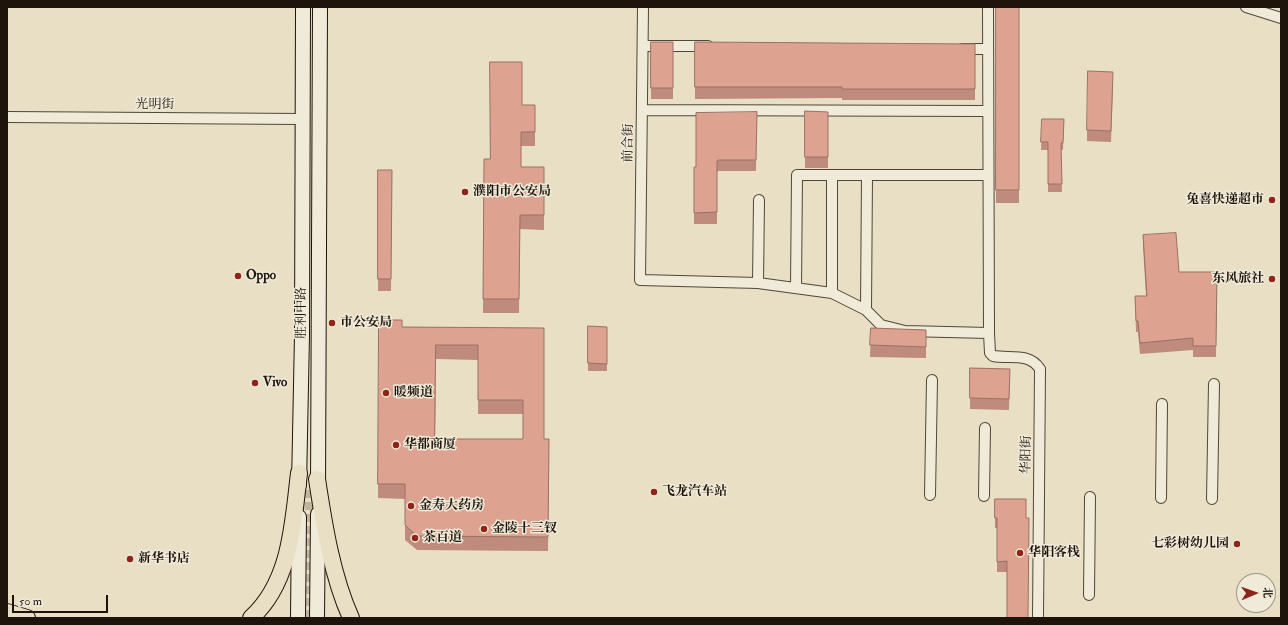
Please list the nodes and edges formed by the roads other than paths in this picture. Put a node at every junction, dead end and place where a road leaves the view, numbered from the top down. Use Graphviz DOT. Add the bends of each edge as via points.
graph roads {
  1 [pos="303,7"];
  2 [pos="320,7"];
  3 [pos="643,7"];
  4 [pos="988,7"];
  5 [pos="1246,7"];
  6 [pos="1281,18"];
  7 [pos="643,46"];
  8 [pos="721,46"];
  9 [pos="949,48"];
  10 [pos="988,49"];
  11 [pos="642,110"];
  12 [pos="988,111"];
  13 [pos="7,117"];
  14 [pos="302,119"];
  15 [pos="832,175"];
  16 [pos="867,175"];
  17 [pos="988,175"];
  18 [pos="759,200"];
  19 [pos="758,283"];
  20 [pos="796,288"];
  21 [pos="832,293"];
  22 [pos="866,310"];
  23 [pos="989,333"];
  24 [pos="932,380"];
  25 [pos="1214,384"];
  26 [pos="1162,404"];
  27 [pos="985,428"];
  28 [pos="299,473"];
  29 [pos="317,479"];
  30 [pos="930,495"];
  31 [pos="984,496"];
  32 [pos="1090,497"];
  33 [pos="1161,498"];
  34 [pos="1212,499"];
  35 [pos="1089,595"];
  36 [pos="7,612"];
  37 [pos="27,618"];
  38 [pos="251,618"];
  39 [pos="298,618"];
  40 [pos="317,618"];
  41 [pos="351,618"];
  42 [pos="1038,618"];
  1 -- 14 [label="main road, 胜利中路"];
  2 -- 29 [label="main road, 胜利中路"];
  3 -- 7 [label="street, 前合街"];
  4 -- 10 [label="street"];
  5 -- 6 [label="street"];
  7 -- 8 [label="street"];
  7 -- 11 [label="street, 前合街"];
  9 -- 10 [label="street"];
  10 -- 12 [label="street"];
  11 -- 12 [label="street"];
  11 -- 19 [label="street, 前合街" via="640,280"];
  12 -- 17 [label="street"];
  13 -- 14 [label="street, 光明街"];
  14 -- 28 [label="main road, 胜利中路"];
  15 -- 16 [label="street"];
  15 -- 20 [label="street" via="797,175"];
  15 -- 21 [label="street"];
  16 -- 17 [label="street"];
  16 -- 22 [label="street"];
  17 -- 23 [label="street"];
  18 -- 19 [label="street"];
  19 -- 20 [label="street"];
  20 -- 21 [label="street"];
  21 -- 22 [label="street"];
  22 -- 23 [label="street" via="881,325 905,331"];
  23 -- 42 [label="street, 华阳街" via="990,353 993,356 1028,359 1036,363 1040,370"];
  24 -- 30 [label="street"];
  25 -- 34 [label="street"];
  26 -- 33 [label="street"];
  27 -- 31 [label="street"];
  28 -- 38 [label="main road" via="286,559 276,587 262,609"];
  28 -- 39 [label="main road, 胜利中路"];
  29 -- 40 [label="main road, 胜利中路"];
  29 -- 41 [label="main road" via="331,556"];
  32 -- 35 [label="street"];
  36 -- 37 [label="main road"];
}
